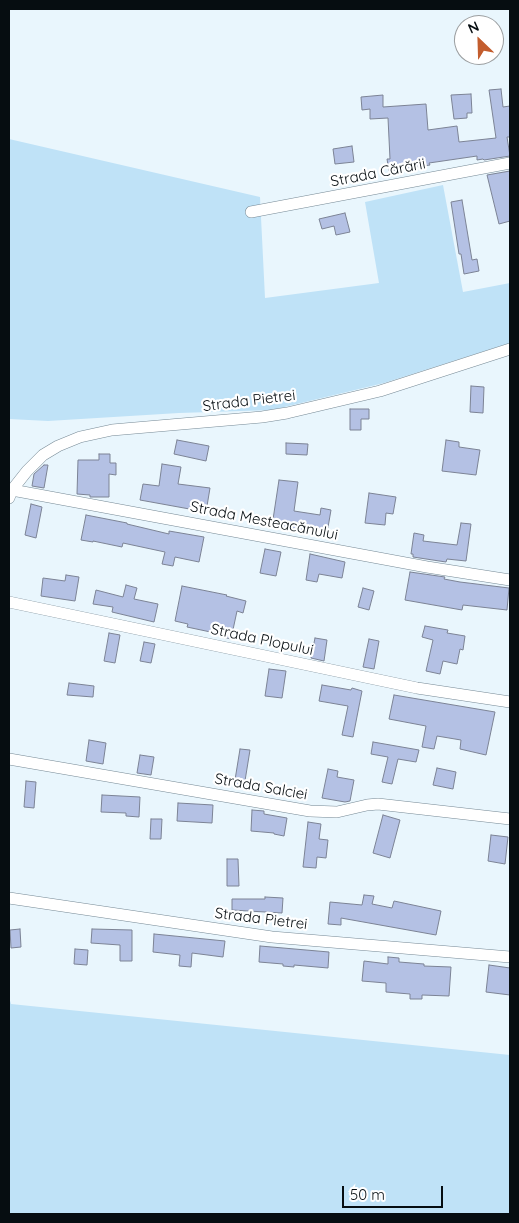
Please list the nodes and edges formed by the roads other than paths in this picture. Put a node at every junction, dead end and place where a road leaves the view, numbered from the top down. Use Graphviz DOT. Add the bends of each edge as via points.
graph roads {
  1 [pos="510,163"];
  2 [pos="251,212"];
  3 [pos="510,349"];
  4 [pos="10,494"];
  5 [pos="510,580"];
  6 [pos="9,602"];
  7 [pos="510,702"];
  8 [pos="9,759"];
  9 [pos="510,819"];
  10 [pos="9,898"];
  11 [pos="510,957"];
  1 -- 2 [label="street, Strada Cărării"];
  3 -- 4 [label="street, Strada Pietrei" via="380,390 287,413 112,430 80,437 43,455"];
  4 -- 5 [label="street, Strada Mesteacănului"];
  6 -- 7 [label="street, Strada Plopului" via="417,688"];
  8 -- 9 [label="street, Strada Salciei" via="310,811 337,812 378,804"];
  10 -- 11 [label="street, Strada Pietrei" via="272,937"];
}
